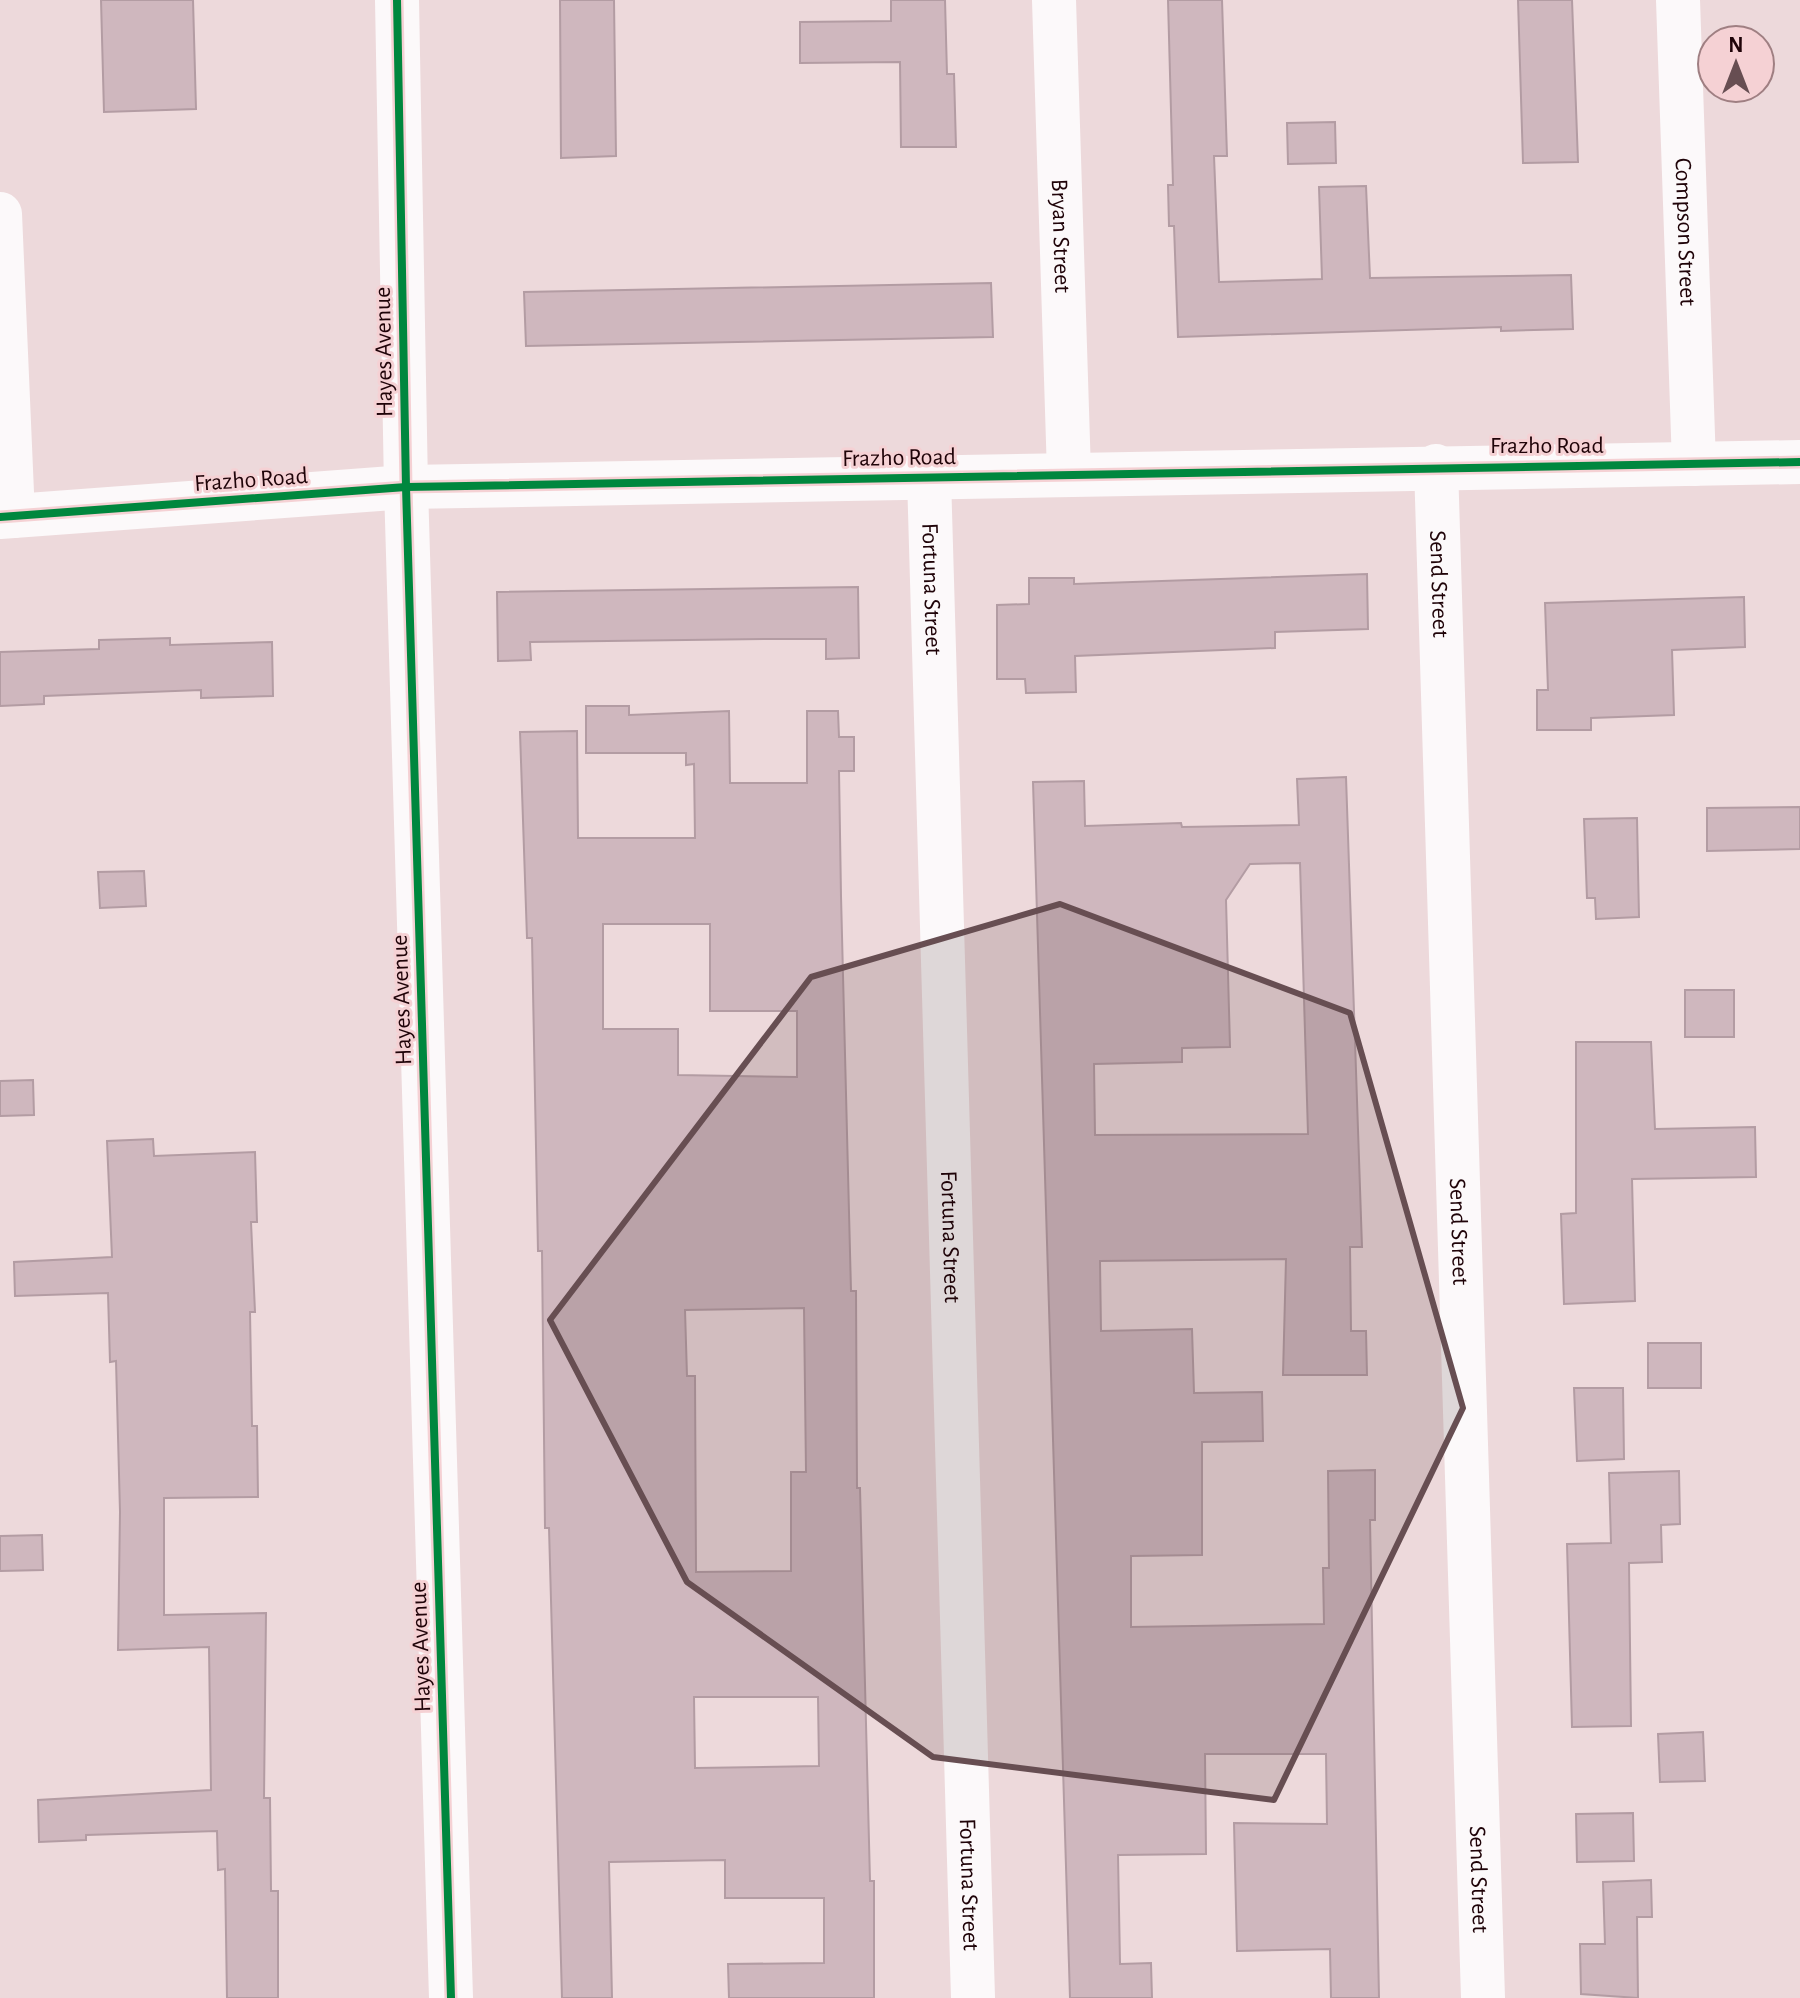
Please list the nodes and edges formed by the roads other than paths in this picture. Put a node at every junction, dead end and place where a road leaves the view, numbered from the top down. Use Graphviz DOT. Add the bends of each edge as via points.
graph roads {
  1 [pos="397,0"];
  2 [pos="1054,0"];
  3 [pos="1678,0"];
  4 [pos="0,214"];
  5 [pos="1800,462"];
  6 [pos="1694,464"];
  7 [pos="1436,466"];
  8 [pos="1069,473"];
  9 [pos="929,477"];
  10 [pos="406,487"];
  11 [pos="6,516"];
  12 [pos="451,1998"];
  13 [pos="973,1998"];
  14 [pos="1483,1998"];
  1 -- 10 [label="street, Hayes Avenue"];
  2 -- 8 [label="street, Bryan Street"];
  3 -- 6 [label="street, Compson Street"];
  4 -- 11 [label="street"];
  5 -- 6 [label="street, Frazho Road"];
  6 -- 7 [label="street, Frazho Road"];
  7 -- 8 [label="street, Frazho Road"];
  7 -- 14 [label="street, Send Street"];
  8 -- 9 [label="street, Frazho Road"];
  9 -- 10 [label="street, Frazho Road"];
  9 -- 13 [label="street, Fortuna Street"];
  10 -- 11 [label="street, Frazho Road"];
  10 -- 12 [label="street, Hayes Avenue"];
}
